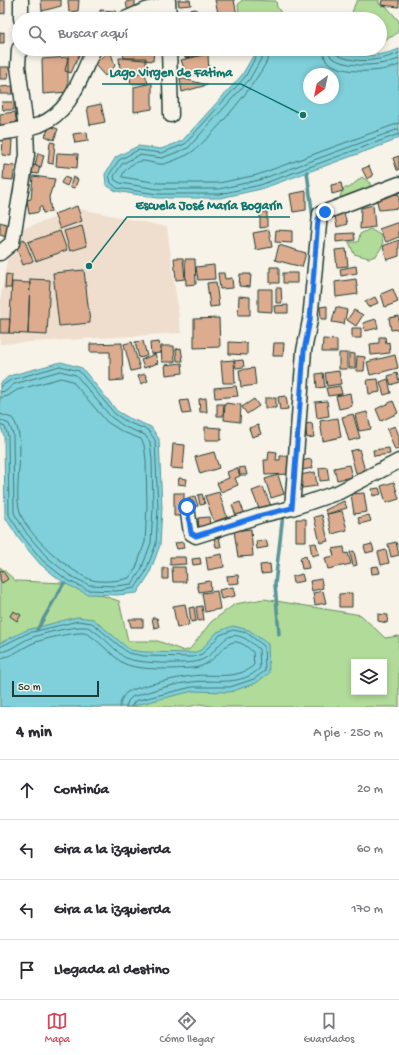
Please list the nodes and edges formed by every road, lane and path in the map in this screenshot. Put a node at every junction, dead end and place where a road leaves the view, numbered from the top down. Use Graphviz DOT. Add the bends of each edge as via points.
graph roads {
  1 [pos="21,0"];
  2 [pos="168,2"];
  3 [pos="21,12"];
  4 [pos="141,12"];
  5 [pos="169,12"];
  6 [pos="19,56"];
  7 [pos="91,56"];
  8 [pos="169,56"];
  9 [pos="171,115"];
  10 [pos="26,128"];
  11 [pos="0,133"];
  12 [pos="399,184"];
  13 [pos="0,253"];
  14 [pos="399,461"];
  15 [pos="187,507"];
  16 [pos="292,508"];
  1 -- 3 [label="street"];
  2 -- 4 [label="street"];
  2 -- 5 [label="street"];
  6 -- 10 [label="street" via="20,87"];
  7 -- 10 [label="street" via="68,103 52,117"];
  8 -- 9 [label="street"];
  10 -- 11 [label="street"];
  10 -- 13 [label="street" via="27,154 12,243"];
  12 -- 16 [label="street" via="320,214 310,320 304,351"];
  14 -- 16 [label="street" via="339,492"];
  15 -- 16 [label="street" via="191,533 196,536"];
}
